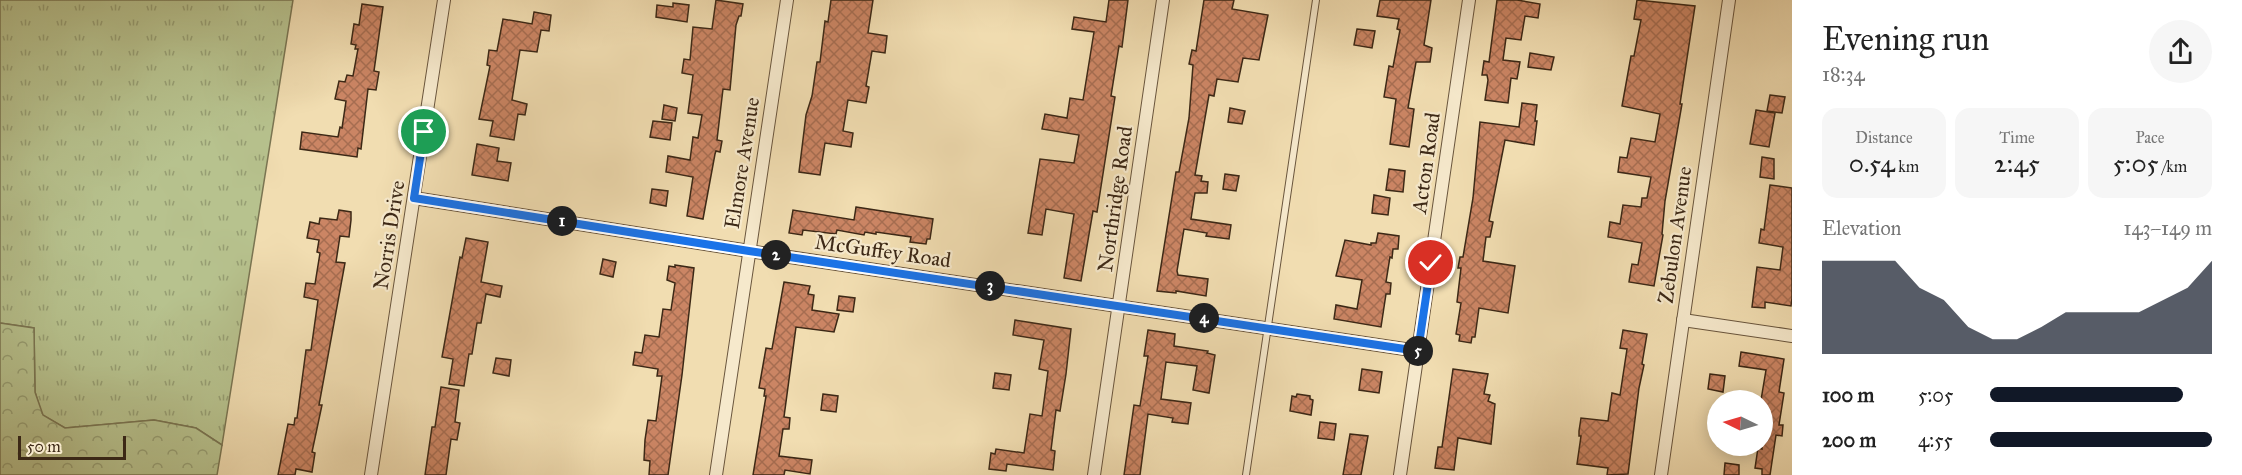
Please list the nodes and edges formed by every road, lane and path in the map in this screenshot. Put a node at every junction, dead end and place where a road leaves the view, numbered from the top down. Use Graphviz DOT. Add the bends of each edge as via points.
graph roads {
  1 [pos="444,0"];
  2 [pos="787,0"];
  3 [pos="1163,0"];
  4 [pos="1316,0"];
  5 [pos="1469,0"];
  6 [pos="1729,0"];
  7 [pos="414,198"];
  8 [pos="749,251"];
  9 [pos="1119,306"];
  10 [pos="1683,320"];
  11 [pos="1268,328"];
  12 [pos="1792,336"];
  13 [pos="1418,351"];
  14 [pos="370,475"];
  15 [pos="716,475"];
  16 [pos="1094,475"];
  17 [pos="1246,475"];
  18 [pos="1400,475"];
  19 [pos="1661,475"];
  1 -- 7 [label="street, Norris Drive"];
  2 -- 8 [label="street, Elmore Avenue"];
  3 -- 9 [label="street, Northridge Road"];
  4 -- 11 [label="lane"];
  5 -- 13 [label="street, Acton Road"];
  6 -- 10 [label="street, Zebulon Avenue"];
  7 -- 8 [label="street, McGuffey Road"];
  7 -- 14 [label="street, Norris Drive"];
  8 -- 9 [label="street, McGuffey Road"];
  8 -- 15 [label="street, Elmore Avenue"];
  9 -- 11 [label="street, McGuffey Road"];
  9 -- 16 [label="street, Northridge Road"];
  10 -- 12 [label="street"];
  10 -- 19 [label="street, Zebulon Avenue"];
  11 -- 13 [label="street, McGuffey Road"];
  11 -- 17 [label="lane"];
  13 -- 18 [label="street, Acton Road"];
}
